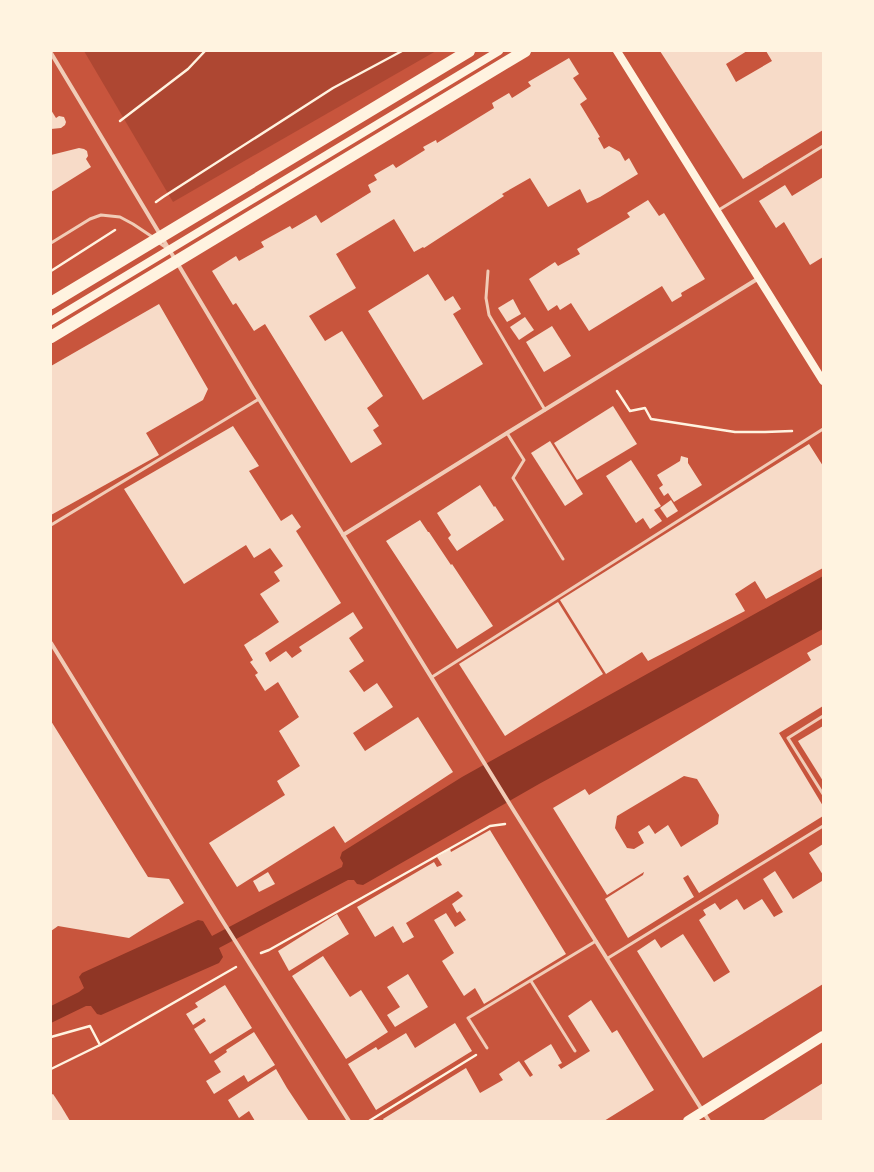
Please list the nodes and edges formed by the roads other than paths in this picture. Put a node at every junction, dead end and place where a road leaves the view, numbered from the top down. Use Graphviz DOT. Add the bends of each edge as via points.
graph roads {
  1 [pos="469,51"];
  2 [pos="499,51"];
  3 [pos="526,51"];
  4 [pos="617,51"];
  5 [pos="51,53"];
  6 [pos="823,146"];
  7 [pos="717,211"];
  8 [pos="51,243"];
  9 [pos="170,250"];
  10 [pos="488,271"];
  11 [pos="759,278"];
  12 [pos="51,303"];
  13 [pos="51,320"];
  14 [pos="51,337"];
  15 [pos="823,380"];
  16 [pos="259,399"];
  17 [pos="545,410"];
  18 [pos="823,429"];
  19 [pos="507,433"];
  20 [pos="51,525"];
  21 [pos="343,535"];
  22 [pos="563,559"];
  23 [pos="51,643"];
  24 [pos="432,677"];
  25 [pos="823,716"];
  26 [pos="823,794"];
  27 [pos="823,826"];
  28 [pos="596,942"];
  29 [pos="608,958"];
  30 [pos="531,981"];
  31 [pos="823,1036"];
  32 [pos="487,1048"];
  33 [pos="575,1051"];
  34 [pos="703,1111"];
  35 [pos="349,1121"];
  36 [pos="688,1121"];
  37 [pos="709,1121"];
  1 -- 12 [label="highway"];
  2 -- 9 [label="main road"];
  3 -- 14 [label="highway"];
  4 -- 7 [label="main road"];
  5 -- 9 [label="street"];
  6 -- 7 [label="lane"];
  7 -- 11 [label="main road"];
  8 -- 9 [label="lane" via="101,215 120,217"];
  9 -- 13 [label="main road"];
  9 -- 16 [label="street"];
  10 -- 17 [label="lane" via="486,298 489,315"];
  11 -- 15 [label="main road"];
  11 -- 17 [label="street"];
  16 -- 20 [label="lane"];
  16 -- 21 [label="street"];
  17 -- 19 [label="street"];
  18 -- 24 [label="lane"];
  19 -- 21 [label="street"];
  19 -- 22 [label="lane" via="524,460 513,478"];
  21 -- 24 [label="street"];
  23 -- 35 [label="street"];
  24 -- 28 [label="street"];
  25 -- 26 [label="lane" via="788,738"];
  27 -- 29 [label="lane"];
  28 -- 29 [label="street"];
  28 -- 30 [label="lane"];
  29 -- 34 [label="street"];
  30 -- 32 [label="lane" via="468,1018"];
  30 -- 33 [label="lane"];
  31 -- 34 [label="main road"];
  34 -- 36 [label="main road"];
  34 -- 37 [label="street"];
}
